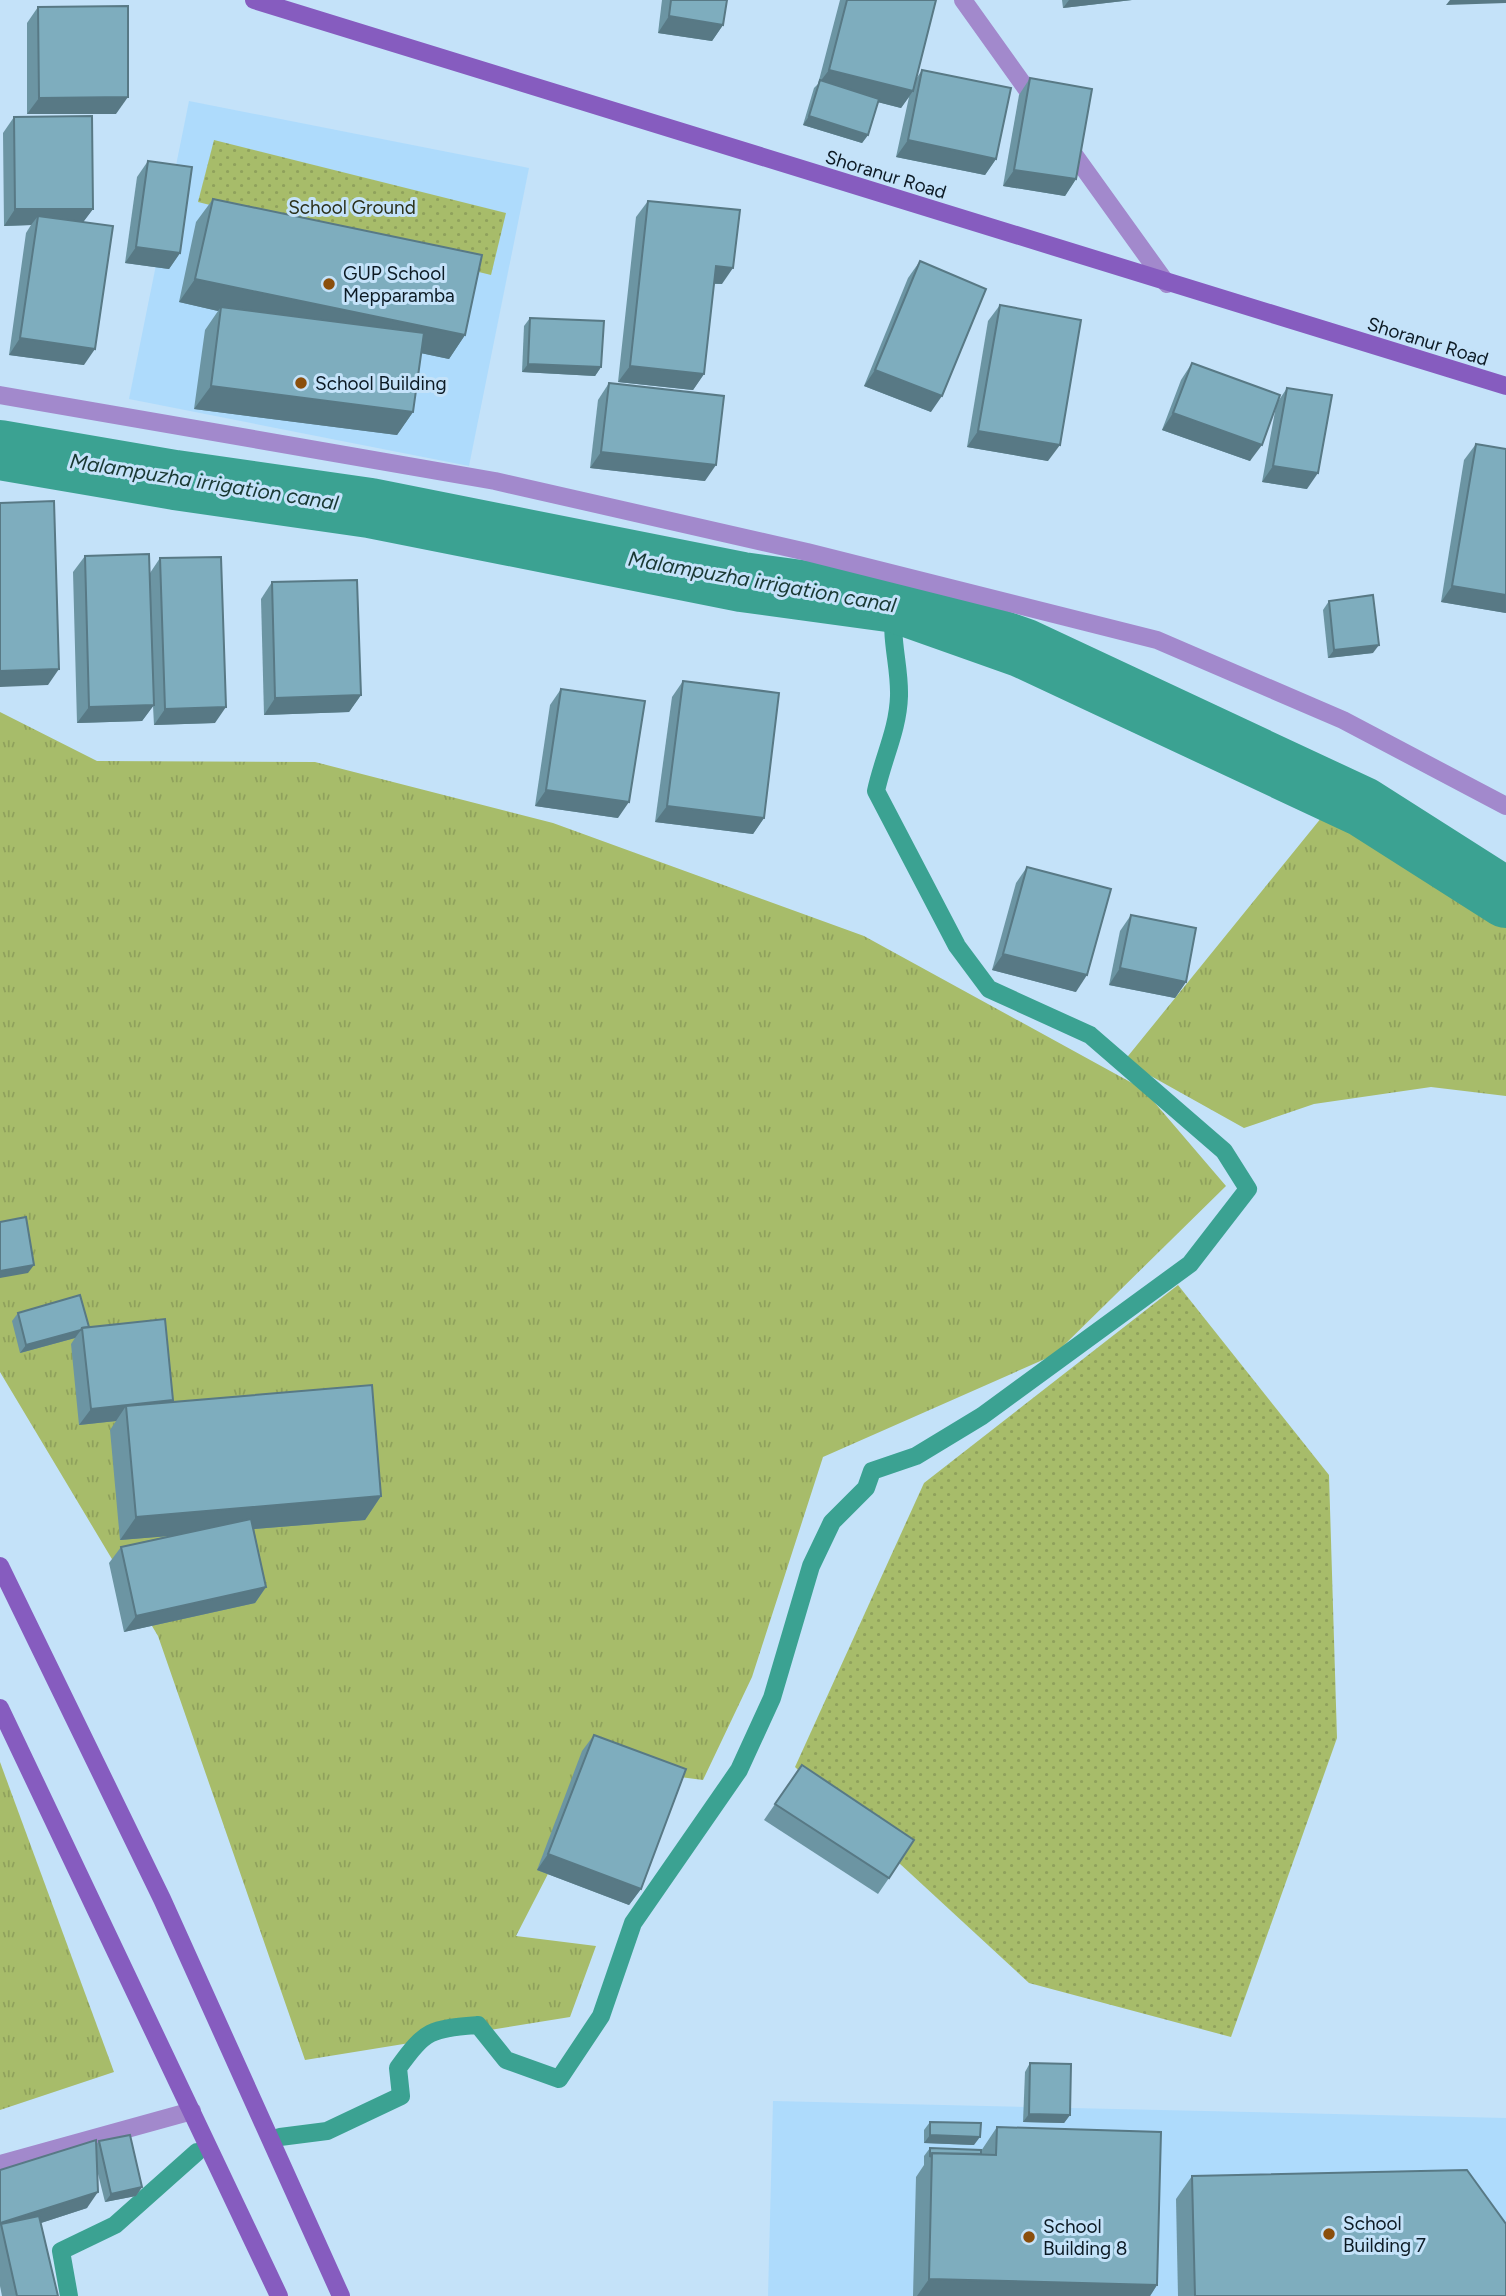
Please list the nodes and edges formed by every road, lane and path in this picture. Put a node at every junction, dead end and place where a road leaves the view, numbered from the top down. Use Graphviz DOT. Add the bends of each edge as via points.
graph roads {
  1 [pos="254,0"];
  2 [pos="963,0"];
  3 [pos="1167,284"];
  4 [pos="1506,386"];
  5 [pos="0,395"];
  6 [pos="1506,806"];
  7 [pos="0,1566"];
  8 [pos="0,1707"];
  9 [pos="192,2111"];
  10 [pos="0,2164"];
  11 [pos="279,2296"];
  12 [pos="341,2296"];
  1 -- 3 [label="main road, Shoranur Road"];
  2 -- 3 [label="street"];
  3 -- 4 [label="main road, Shoranur Road"];
  5 -- 6 [label="street" via="495,481 807,552 1157,640 1343,720"];
  7 -- 12 [label="main road" via="162,1899"];
  8 -- 9 [label="main road"];
  9 -- 10 [label="street"];
  9 -- 11 [label="main road"];
}
